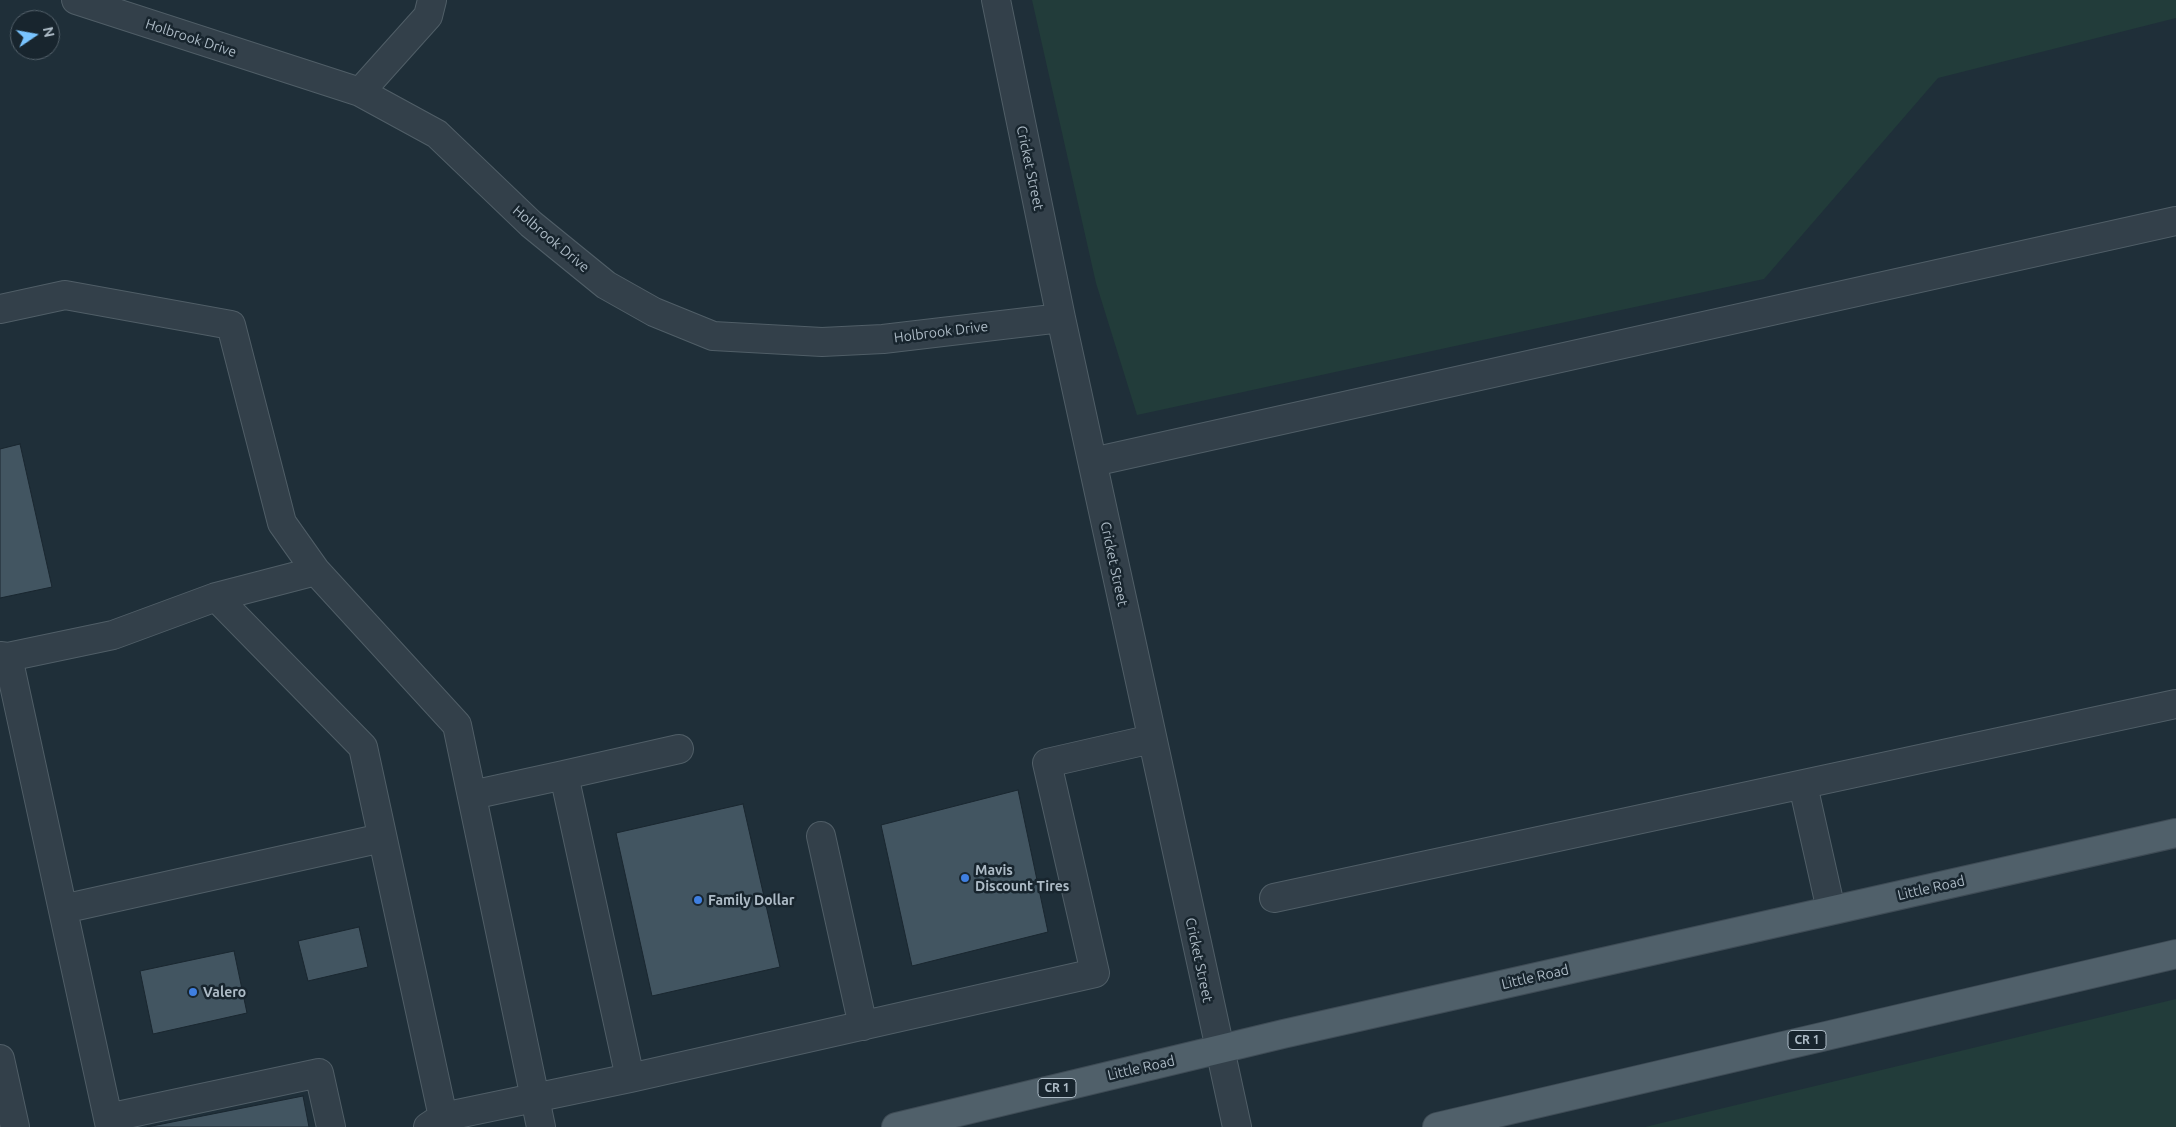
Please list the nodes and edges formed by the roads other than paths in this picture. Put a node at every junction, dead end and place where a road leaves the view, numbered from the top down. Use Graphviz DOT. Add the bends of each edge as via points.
graph roads {
  1 [pos="76,0"];
  2 [pos="432,0"];
  3 [pos="996,0"];
  4 [pos="360,92"];
  5 [pos="2176,221"];
  6 [pos="0,309"];
  7 [pos="1061,318"];
  8 [pos="1092,462"];
  9 [pos="316,571"];
  10 [pos="216,597"];
  11 [pos="4,657"];
  12 [pos="2176,704"];
  13 [pos="1152,739"];
  14 [pos="679,749"];
  15 [pos="564,775"];
  16 [pos="1803,785"];
  17 [pos="472,795"];
  18 [pos="2176,833"];
  19 [pos="821,836"];
  20 [pos="382,838"];
  21 [pos="1274,898"];
  22 [pos="63,909"];
  23 [pos="1831,910"];
  24 [pos="2176,954"];
  25 [pos="863,1026"];
  26 [pos="1219,1051"];
  27 [pos="0,1059"];
  28 [pos="630,1078"];
  29 [pos="534,1096"];
  30 [pos="109,1122"];
  31 [pos="436,1122"];
  32 [pos="15,1127"];
  33 [pos="330,1127"];
  34 [pos="541,1127"];
  35 [pos="896,1127"];
  36 [pos="1237,1127"];
  37 [pos="1437,1127"];
  1 -- 4 [label="street, Holbrook Drive"];
  2 -- 4 [label="street" via="428,16"];
  3 -- 7 [label="street, Cricket Street"];
  4 -- 7 [label="street, Holbrook Drive" via="437,134 531,224 606,285 654,312 712,336 822,342 883,339"];
  5 -- 8 [label="street"];
  6 -- 9 [label="street" via="65,295 231,325 282,523"];
  7 -- 8 [label="street, Cricket Street"];
  8 -- 13 [label="street, Cricket Street"];
  9 -- 10 [label="street"];
  9 -- 17 [label="street" via="457,725"];
  10 -- 11 [label="street" via="113,635"];
  10 -- 20 [label="street" via="363,747"];
  11 -- 22 [label="street"];
  12 -- 16 [label="street"];
  13 -- 25 [label="street" via="1047,762 1095,973"];
  13 -- 26 [label="street, Cricket Street"];
  14 -- 15 [label="street"];
  15 -- 17 [label="street"];
  15 -- 28 [label="street"];
  16 -- 21 [label="street"];
  16 -- 23 [label="street"];
  17 -- 29 [label="street"];
  18 -- 23 [label="main road, Little Road / CR 1"];
  19 -- 25 [label="street"];
  20 -- 22 [label="street"];
  20 -- 31 [label="street"];
  22 -- 30 [label="street"];
  23 -- 26 [label="main road, Little Road / CR 1"];
  24 -- 37 [label="main road, CR 1"];
  25 -- 28 [label="street"];
  26 -- 35 [label="main road, Little Road / CR 1" via="1156,1063"];
  26 -- 36 [label="street, Cricket Street"];
  27 -- 32 [label="street"];
  28 -- 29 [label="street"];
  29 -- 31 [label="street"];
  29 -- 34 [label="street"];
  30 -- 33 [label="street" via="319,1073"];
}
